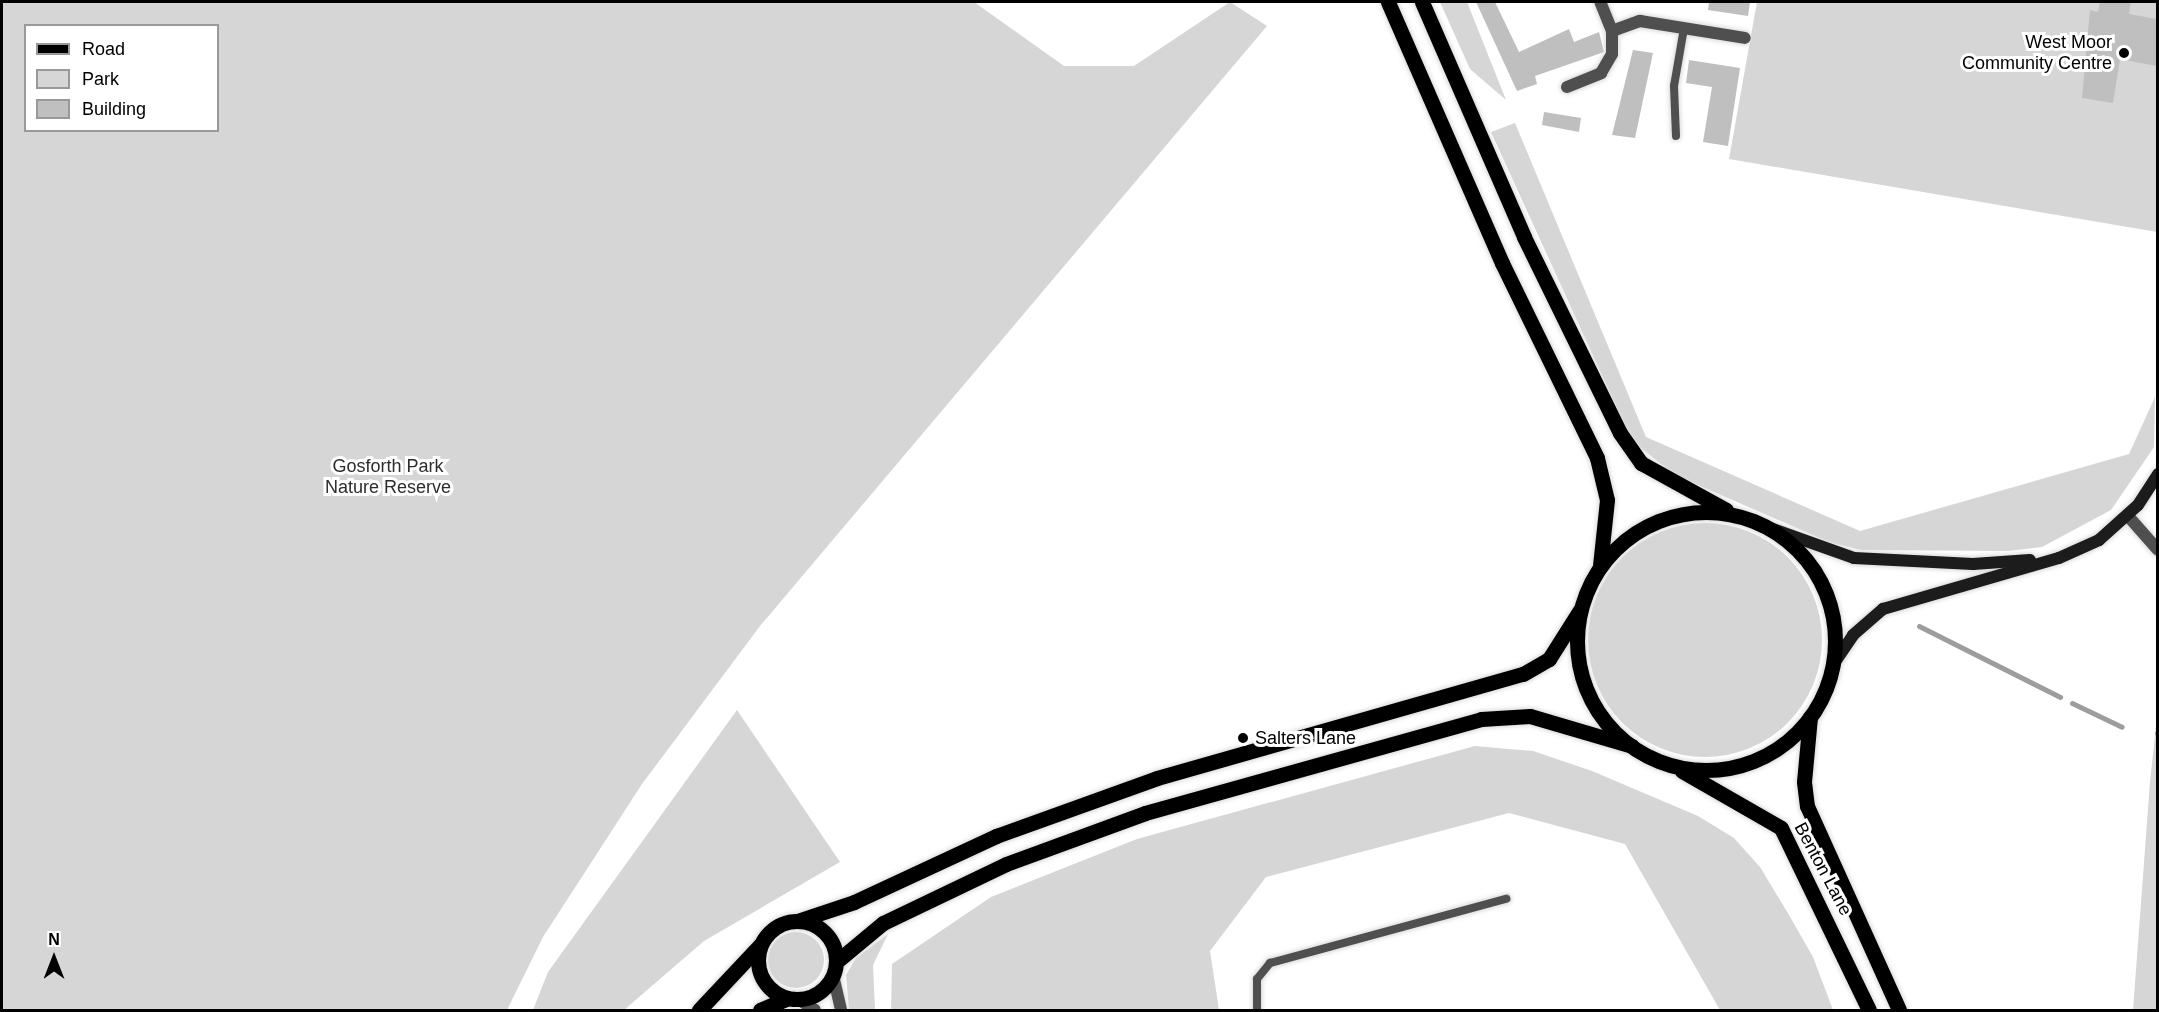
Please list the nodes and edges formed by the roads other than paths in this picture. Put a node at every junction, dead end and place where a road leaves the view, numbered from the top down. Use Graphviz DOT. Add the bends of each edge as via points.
graph roads {
  1 [pos="1388,2"];
  2 [pos="1422,2"];
  3 [pos="1600,2"];
  4 [pos="1684,28"];
  5 [pos="1612,31"];
  6 [pos="1745,38"];
  7 [pos="1567,87"];
  8 [pos="1676,136"];
  9 [pos="2157,474"];
  10 [pos="1736,516"];
  11 [pos="2128,516"];
  12 [pos="1767,527"];
  13 [pos="2157,550"];
  14 [pos="2059,558"];
  15 [pos="1599,568"];
  16 [pos="1580,610"];
  17 [pos="1833,665"];
  18 [pos="1810,717"];
  19 [pos="1632,746"];
  20 [pos="1671,765"];
  21 [pos="1506,899"];
  22 [pos="797,921"];
  23 [pos="762,943"];
  24 [pos="834,968"];
  25 [pos="793,998"];
  26 [pos="699,1011"];
  27 [pos="760,1011"];
  28 [pos="815,1011"];
  29 [pos="841,1011"];
  30 [pos="1257,1011"];
  31 [pos="1869,1011"];
  32 [pos="1899,1011"];
  1 -- 15 [label="main road" via="1502,263 1597,458 1607,500"];
  2 -- 10 [label="main road" via="1524,237 1626,442 1653,471"];
  3 -- 5 [label="street"];
  4 -- 5 [label="street" via="1640,21"];
  4 -- 6 [label="street"];
  4 -- 8 [label="lane" via="1674,86"];
  5 -- 7 [label="street" via="1612,54 1601,73"];
  9 -- 11 [label="main road"];
  10 -- 12 [label="main road"];
  10 -- 15 [label="main road" via="1670,517 1630,536"];
  11 -- 13 [label="street"];
  11 -- 14 [label="main road" via="2099,540"];
  12 -- 14 [label="main road" via="1834,552 1877,560 1973,564"];
  12 -- 17 [label="main road" via="1799,552 1822,585 1834,624"];
  14 -- 17 [label="main road" via="1883,609 1853,635"];
  15 -- 16 [label="main road"];
  16 -- 19 [label="main road" via="1577,654 1589,696"];
  16 -- 22 [label="main road" via="1549,658 1523,674 1157,778 996,836 854,902"];
  17 -- 18 [label="main road"];
  18 -- 20 [label="main road" via="1782,744 1748,762 1710,770"];
  18 -- 32 [label="main road, Benton Lane" via="1804,782 1808,806"];
  19 -- 20 [label="main road"];
  19 -- 24 [label="main road" via="1530,716 1470,722 1145,813 1006,864 883,923"];
  20 -- 31 [label="main road, Benton Lane" via="1781,828"];
  21 -- 30 [label="lane" via="1270,963 1257,979"];
  22 -- 23 [label="main road" via="781,924"];
  22 -- 24 [label="main road" via="824,931"];
  23 -- 25 [label="main road" via="758,956 763,979"];
  23 -- 26 [label="main road"];
  24 -- 25 [label="main road" via="820,991"];
  24 -- 29 [label="street"];
  25 -- 27 [label="main road"];
  25 -- 28 [label="street"];
}
